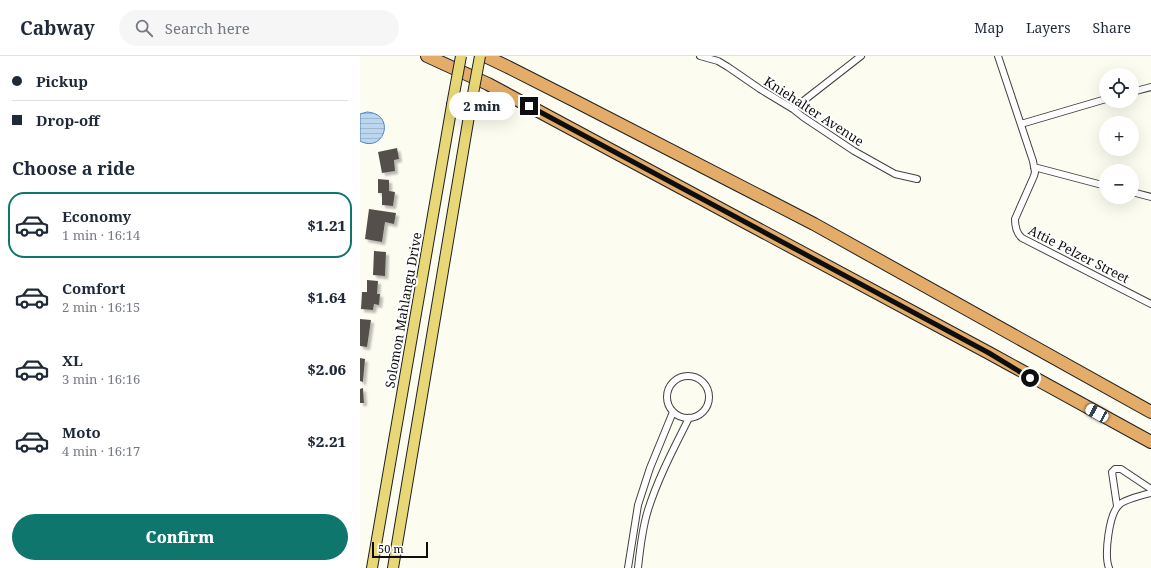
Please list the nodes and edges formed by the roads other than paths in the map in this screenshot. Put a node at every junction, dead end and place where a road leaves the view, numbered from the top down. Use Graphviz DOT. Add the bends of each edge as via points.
graph roads {
  1 [pos="427,56"];
  2 [pos="461,56"];
  3 [pos="480,56"];
  4 [pos="485,56"];
  5 [pos="700,56"];
  6 [pos="861,56"];
  7 [pos="998,56"];
  8 [pos="1151,87"];
  9 [pos="1139,90"];
  10 [pos="1099,101"];
  11 [pos="793,109"];
  12 [pos="1021,124"];
  13 [pos="1034,167"];
  14 [pos="917,179"];
  15 [pos="1099,184"];
  16 [pos="1139,194"];
  17 [pos="1151,197"];
  18 [pos="1151,304"];
  19 [pos="989,353"];
  20 [pos="674,412"];
  21 [pos="1151,412"];
  22 [pos="689,418"];
  23 [pos="1151,442"];
  24 [pos="1151,451"];
  25 [pos="1151,489"];
  26 [pos="1151,493"];
  27 [pos="405,496"];
  28 [pos="1118,506"];
  29 [pos="372,568"];
  30 [pos="393,568"];
  31 [pos="398,568"];
  32 [pos="628,568"];
  33 [pos="638,568"];
  34 [pos="1109,568"];
  1 -- 19 [label="highway" via="494,88"];
  2 -- 29 [label="main road, Solomon Mahlangu Drive, bridge"];
  3 -- 27 [label="main road, bridge"];
  4 -- 21 [label="highway" via="814,224"];
  5 -- 11 [label="street, Kniehalter Avenue" via="718,61"];
  6 -- 11 [label="street"];
  7 -- 12 [label="street"];
  8 -- 9 [label="street"];
  10 -- 12 [label="street"];
  11 -- 14 [label="street, Kniehalter Avenue" via="854,151 895,174"];
  12 -- 13 [label="street"];
  13 -- 15 [label="street"];
  13 -- 18 [label="street, Attie Pelzer Street" via="1034,176 1015,219 1019,235"];
  16 -- 17 [label="street"];
  19 -- 23 [label="highway"];
  19 -- 24 [label="highway"];
  20 -- 22 [label="street" via="678,416"];
  20 -- 22 [label="street" via="668,401 672,384 684,377 698,379 708,390 708,403 701,414"];
  20 -- 32 [label="street" via="650,468 638,505"];
  22 -- 33 [label="street" via="669,457 647,512"];
  25 -- 28 [label="street" via="1121,469 1115,469 1112,472"];
  26 -- 28 [label="street"];
  27 -- 30 [label="main road"];
  27 -- 31 [label="main road"];
  28 -- 34 [label="street" via="1109,528"];
}
